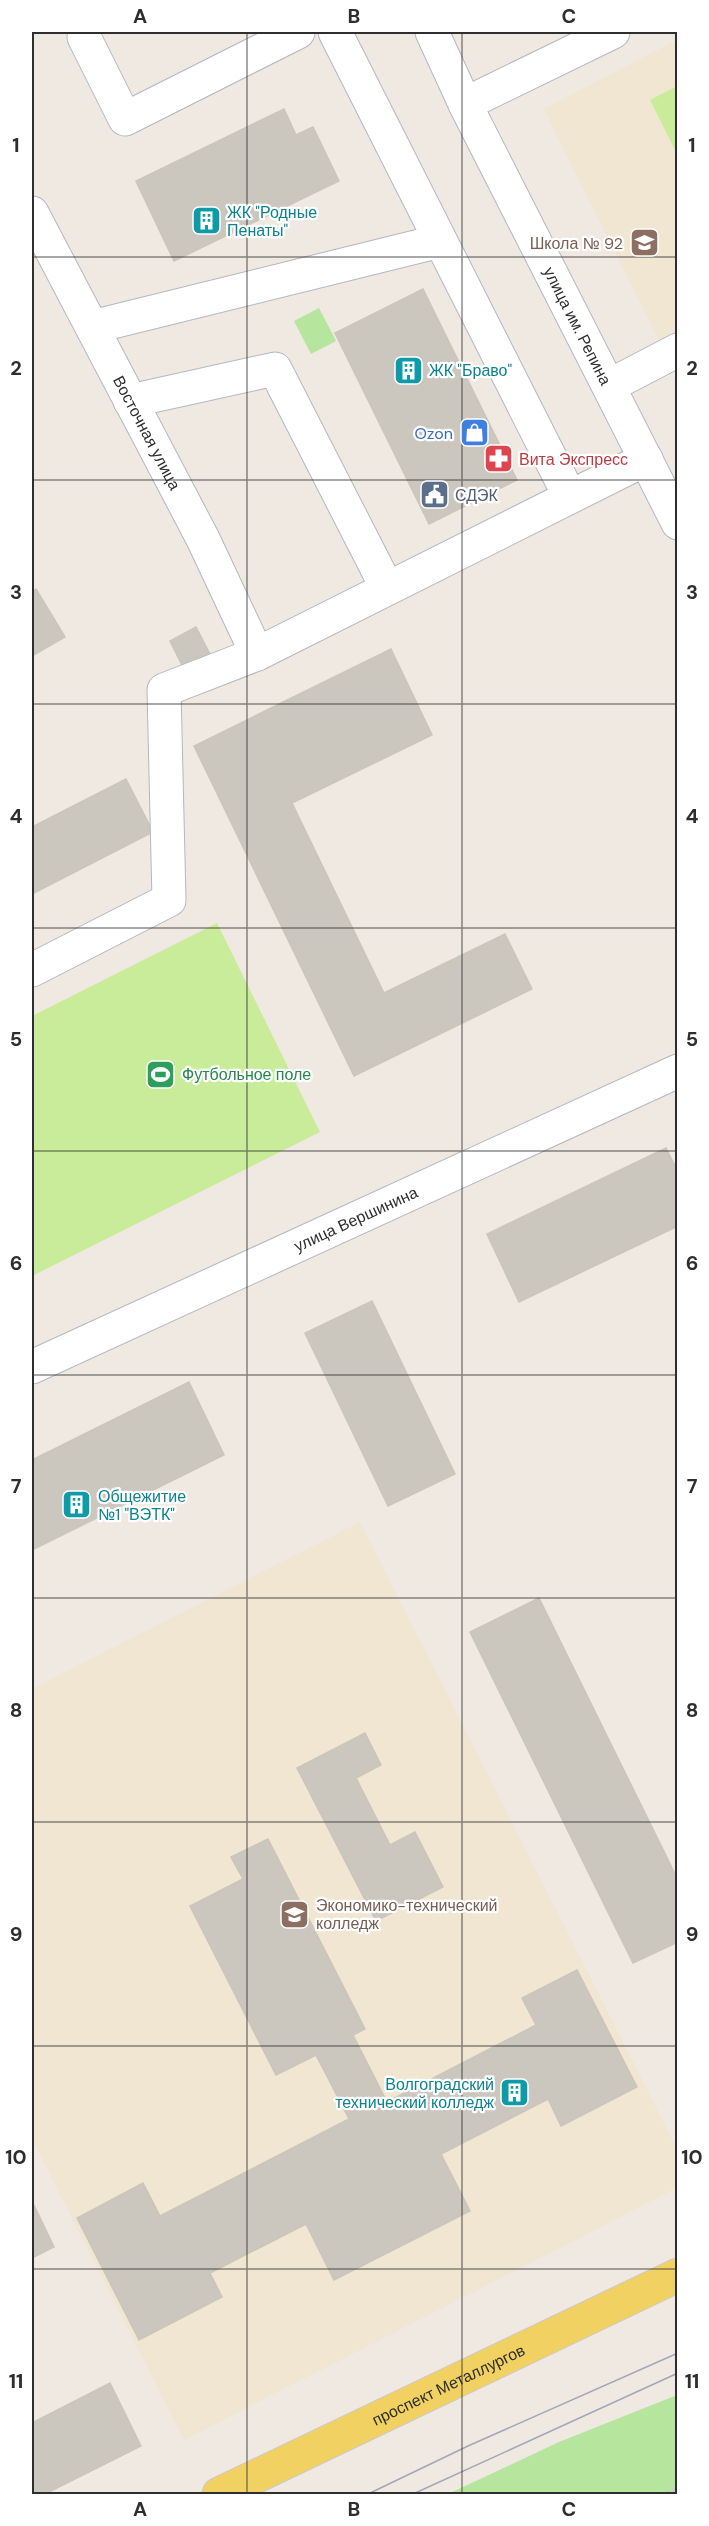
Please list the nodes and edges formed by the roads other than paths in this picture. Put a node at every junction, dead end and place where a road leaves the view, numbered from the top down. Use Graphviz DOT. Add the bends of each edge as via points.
graph roads {
  1 [pos="298,32"];
  2 [pos="335,32"];
  3 [pos="432,32"];
  4 [pos="613,32"];
  5 [pos="87,33"];
  6 [pos="465,104"];
  7 [pos="32,213"];
  8 [pos="440,241"];
  9 [pos="92,327"];
  10 [pos="678,350"];
  11 [pos="609,386"];
  12 [pos="130,401"];
  13 [pos="646,459"];
  14 [pos="570,497"];
  15 [pos="678,523"];
  16 [pos="387,588"];
  17 [pos="257,654"];
  18 [pos="32,970"];
  19 [pos="678,1071"];
  20 [pos="32,1367"];
  21 [pos="678,2275"];
  22 [pos="219,2494"];
  1 -- 5 [label="street" via="125,119"];
  2 -- 8 [label="street"];
  3 -- 6 [label="street, улица им. Репина"];
  4 -- 6 [label="street"];
  6 -- 11 [label="street, улица им. Репина"];
  7 -- 9 [label="street, Восточная улица"];
  8 -- 9 [label="street"];
  8 -- 14 [label="street"];
  9 -- 12 [label="street, Восточная улица"];
  10 -- 11 [label="street"];
  11 -- 13 [label="street, улица им. Репина"];
  12 -- 16 [label="street" via="275,369"];
  12 -- 17 [label="street, Восточная улица" via="203,539"];
  13 -- 14 [label="street"];
  13 -- 15 [label="street, улица им. Репина"];
  14 -- 16 [label="street"];
  16 -- 17 [label="street"];
  17 -- 18 [label="street" via="164,690 169,900"];
  19 -- 20 [label="street, улица Вершинина"];
  21 -- 22 [label="main road, проспект Металлургов"];
}
